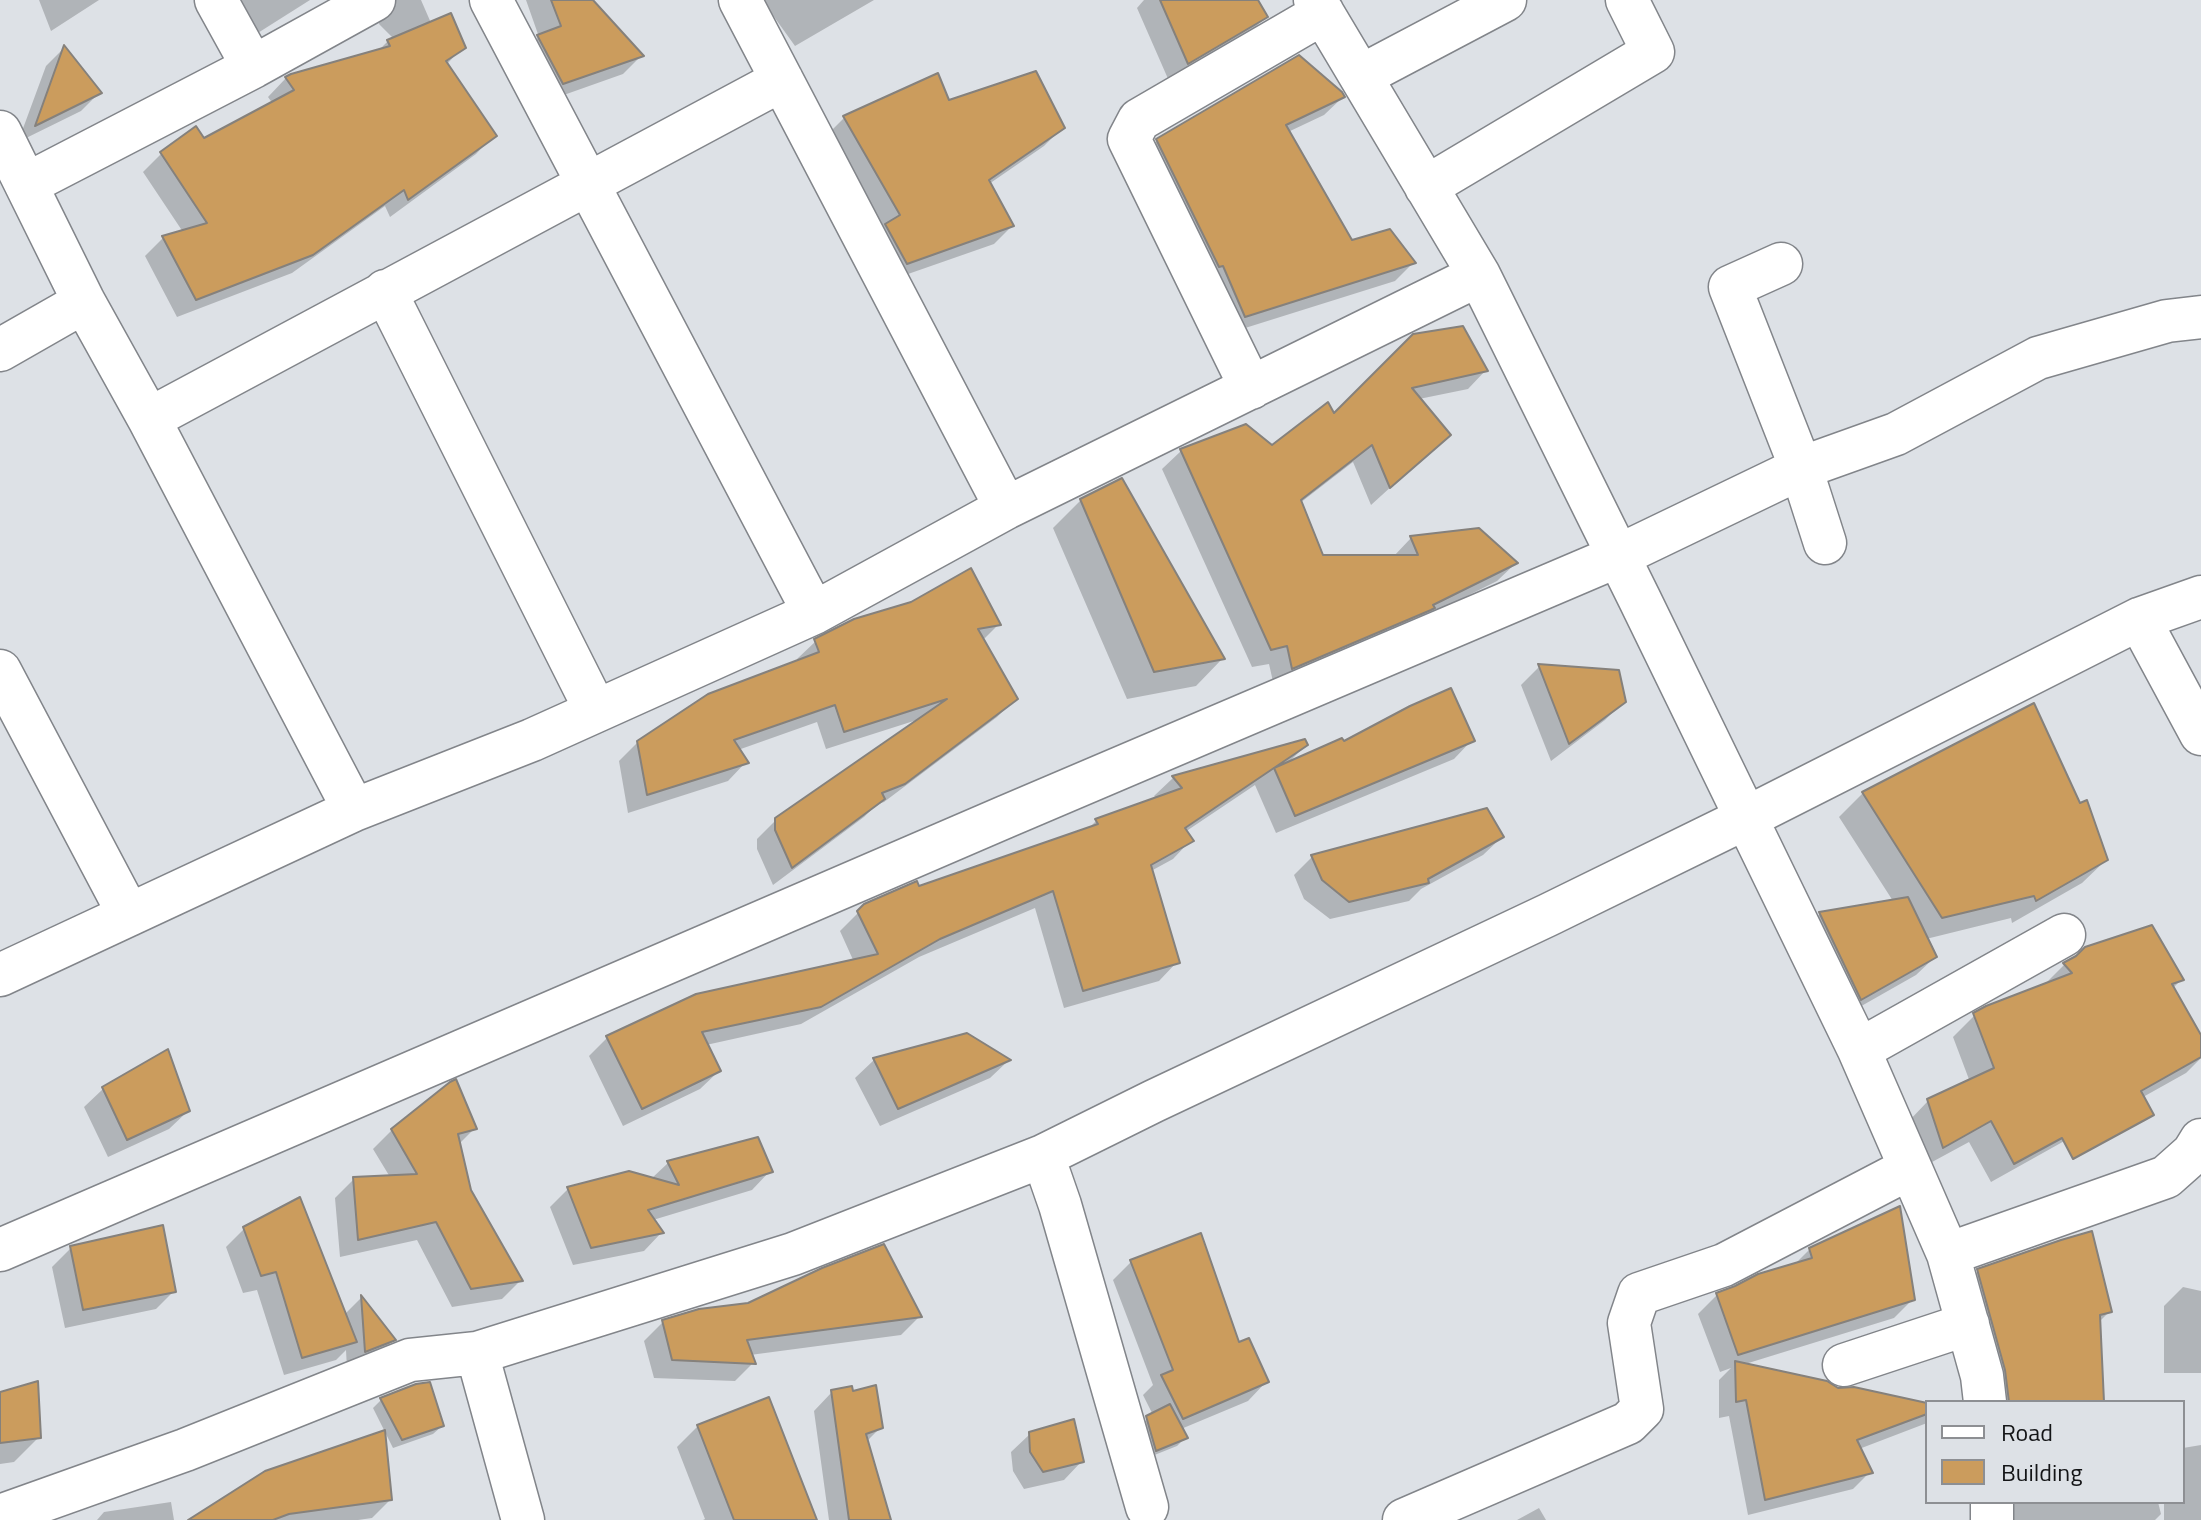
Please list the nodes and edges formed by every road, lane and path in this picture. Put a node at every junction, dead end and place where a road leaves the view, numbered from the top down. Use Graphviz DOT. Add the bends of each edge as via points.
graph roads {
  1 [pos="216,0"];
  2 [pos="374,0"];
  3 [pos="491,0"];
  4 [pos="740,0"];
  5 [pos="1505,0"];
  6 [pos="1627,0"];
  7 [pos="1319,6"];
  8 [pos="253,67"];
  9 [pos="1361,76"];
  10 [pos="782,80"];
  11 [pos="0,132"];
  12 [pos="27,184"];
  13 [pos="588,185"];
  14 [pos="1426,187"];
  15 [pos="1781,264"];
  16 [pos="1479,275"];
  17 [pos="385,291"];
  18 [pos="84,302"];
  19 [pos="2201,317"];
  20 [pos="0,350"];
  21 [pos="1251,388"];
  22 [pos="149,419"];
  23 [pos="1801,468"];
  24 [pos="1006,508"];
  25 [pos="1825,543"];
  26 [pos="1618,556"];
  27 [pos="2201,597"];
  28 [pos="814,613"];
  29 [pos="2139,619"];
  30 [pos="0,671"];
  31 [pos="596,711"];
  32 [pos="2201,734"];
  33 [pos="354,810"];
  34 [pos="1746,818"];
  35 [pos="129,915"];
  36 [pos="2064,935"];
  37 [pos="0,975"];
  38 [pos="1859,1050"];
  39 [pos="2201,1140"];
  40 [pos="1043,1156"];
  41 [pos="1910,1168"];
  42 [pos="0,1250"];
  43 [pos="1948,1254"];
  44 [pos="1968,1324"];
  45 [pos="477,1353"];
  46 [pos="1844,1365"];
  47 [pos="1985,1400"];
  48 [pos="1147,1507"];
  49 [pos="0,1516"];
  50 [pos="523,1520"];
  51 [pos="1404,1520"];
  1 -- 8 [label="street"];
  2 -- 8 [label="street"];
  3 -- 13 [label="street"];
  4 -- 10 [label="street"];
  5 -- 9 [label="street"];
  6 -- 14 [label="street" via="1653,52"];
  7 -- 9 [label="street"];
  7 -- 21 [label="street" via="1139,120 1129,139"];
  8 -- 12 [label="street"];
  9 -- 14 [label="street"];
  10 -- 13 [label="street"];
  10 -- 24 [label="street"];
  11 -- 12 [label="street"];
  12 -- 18 [label="street"];
  13 -- 17 [label="street"];
  13 -- 28 [label="street"];
  14 -- 16 [label="street"];
  15 -- 23 [label="street" via="1730,287"];
  16 -- 21 [label="street"];
  16 -- 26 [label="street"];
  17 -- 22 [label="street"];
  17 -- 31 [label="street"];
  18 -- 20 [label="street"];
  18 -- 22 [label="street"];
  19 -- 23 [label="street" via="2167,321 2038,358 1896,434"];
  21 -- 24 [label="street"];
  22 -- 33 [label="street"];
  23 -- 25 [label="street"];
  23 -- 26 [label="street"];
  24 -- 28 [label="street"];
  26 -- 34 [label="street"];
  26 -- 42 [label="street"];
  27 -- 29 [label="street"];
  28 -- 31 [label="street"];
  29 -- 32 [label="street"];
  29 -- 34 [label="street"];
  30 -- 35 [label="street"];
  31 -- 33 [label="street"];
  33 -- 35 [label="street"];
  34 -- 38 [label="street"];
  34 -- 40 [label="street"];
  35 -- 37 [label="street"];
  36 -- 38 [label="street"];
  38 -- 41 [label="street"];
  39 -- 43 [label="street" via="2166,1177"];
  40 -- 45 [label="street" via="793,1254"];
  40 -- 48 [label="street"];
  41 -- 43 [label="street"];
  41 -- 51 [label="street" via="1724,1265 1639,1294 1629,1323 1642,1409 1628,1423"];
  43 -- 44 [label="street"];
  44 -- 46 [label="street"];
  44 -- 47 [label="street"];
  45 -- 49 [label="street" via="410,1360 185,1450"];
  45 -- 50 [label="street"];
}
